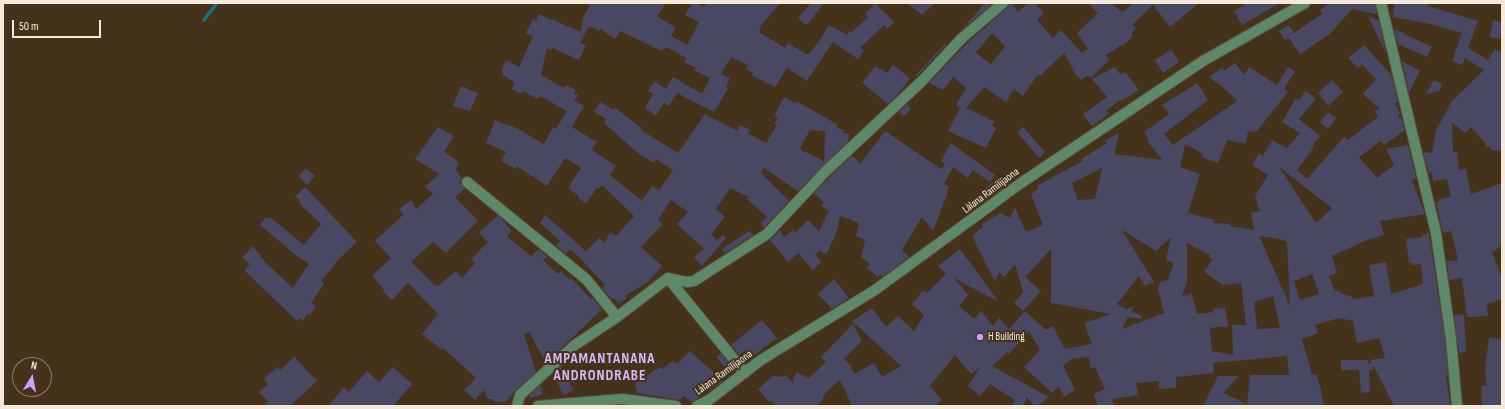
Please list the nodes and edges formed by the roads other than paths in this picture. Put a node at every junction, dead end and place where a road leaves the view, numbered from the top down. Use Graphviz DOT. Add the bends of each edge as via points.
graph roads {
  1 [pos="1003,3"];
  2 [pos="1305,3"];
  3 [pos="1381,3"];
  4 [pos="467,182"];
  5 [pos="668,278"];
  6 [pos="617,317"];
  7 [pos="745,373"];
  8 [pos="710,403"];
  9 [pos="517,406"];
  10 [pos="538,406"];
  11 [pos="676,406"];
  12 [pos="697,406"];
  13 [pos="1457,406"];
  1 -- 5 [label="street" via="961,39 922,81 826,171 767,234 694,281"];
  2 -- 7 [label="street, Làlana Ramilijaona" via="1203,61 1021,183 875,290 761,360"];
  3 -- 13 [label="street" via="1436,233"];
  4 -- 6 [label="street" via="586,279"];
  5 -- 6 [label="street"];
  5 -- 7 [label="street"];
  6 -- 9 [label="street" via="574,345 520,395"];
  7 -- 8 [label="street, Làlana Ramilijaona"];
  8 -- 12 [label="street, Làlana Ramilijaona"];
  10 -- 11 [label="street" via="622,399"];
}
